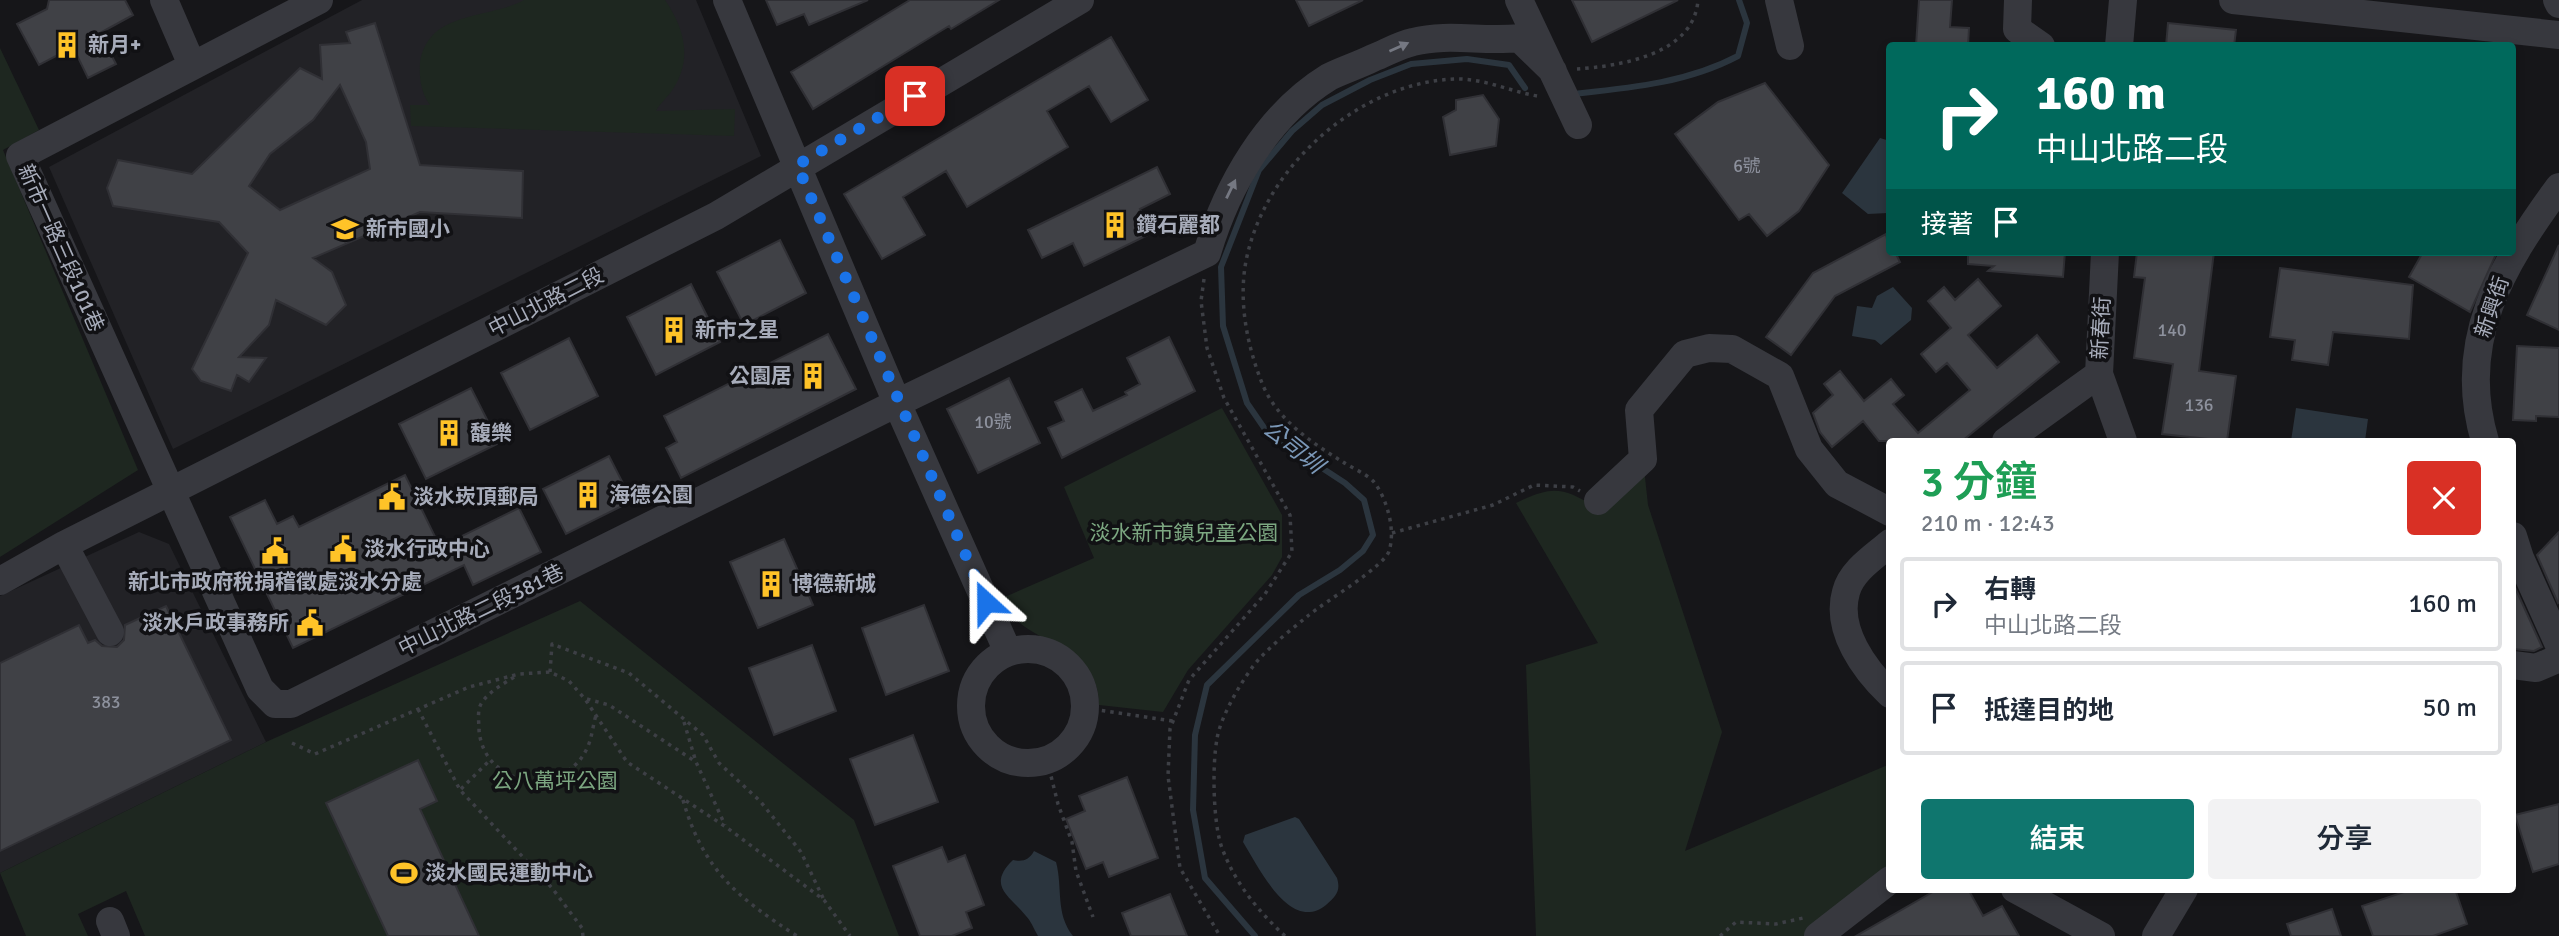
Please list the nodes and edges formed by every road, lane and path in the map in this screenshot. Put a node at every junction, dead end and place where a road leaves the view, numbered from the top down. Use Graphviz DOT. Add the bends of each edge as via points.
graph roads {
  1 [pos="164,0"];
  2 [pos="319,0"];
  3 [pos="727,0"];
  4 [pos="1080,0"];
  5 [pos="1520,0"];
  6 [pos="1698,0"];
  7 [pos="1779,0"];
  8 [pos="2018,0"];
  9 [pos="2123,0"];
  10 [pos="2233,0"];
  11 [pos="2559,35"];
  12 [pos="2035,42"];
  13 [pos="2119,42"];
  14 [pos="1790,47"];
  15 [pos="192,65"];
  16 [pos="1553,71"];
  17 [pos="1573,113"];
  18 [pos="797,165"];
  19 [pos="2559,187"];
  20 [pos="2516,252"];
  21 [pos="1207,253"];
  22 [pos="2105,256"];
  23 [pos="2513,256"];
  24 [pos="2099,374"];
  25 [pos="897,402"];
  26 [pos="2010,438"];
  27 [pos="2122,438"];
  28 [pos="2484,438"];
  29 [pos="170,494"];
  30 [pos="1598,501"];
  31 [pos="1886,510"];
  32 [pos="1392,533"];
  33 [pos="64,545"];
  34 [pos="2516,545"];
  35 [pos="1886,547"];
  36 [pos="0,581"];
  37 [pos="110,632"];
  38 [pos="1008,652"];
  39 [pos="2558,654"];
  40 [pos="2516,665"];
  41 [pos="550,672"];
  42 [pos="519,674"];
  43 [pos="1886,690"];
  44 [pos="584,699"];
  45 [pos="1085,708"];
  46 [pos="418,709"];
  47 [pos="596,715"];
  48 [pos="1174,721"];
  49 [pos="684,722"];
  50 [pos="292,743"];
  51 [pos="1047,760"];
  52 [pos="489,761"];
  53 [pos="696,762"];
  54 [pos="460,790"];
  55 [pos="683,799"];
  56 [pos="726,827"];
  57 [pos="1886,883"];
  58 [pos="2022,893"];
  59 [pos="2182,893"];
  60 [pos="824,900"];
  61 [pos="1093,917"];
  62 [pos="1817,926"];
  63 [pos="583,936"];
  64 [pos="797,936"];
  65 [pos="850,936"];
  66 [pos="1220,936"];
  67 [pos="1285,936"];
  68 [pos="1720,936"];
  69 [pos="2101,936"];
  70 [pos="2156,936"];
  1 -- 15 [label="street"];
  2 -- 15 [label="street, 新市一路三段101巷"];
  3 -- 18 [label="street"];
  4 -- 18 [label="street, 中山北路二段"];
  5 -- 16 [label="street"];
  6 -- 16 [label="path" via="1682,33 1656,53 1614,67"];
  7 -- 14 [label="street"];
  8 -- 12 [label="street" via="2017,29"];
  9 -- 13 [label="street"];
  10 -- 11 [label="street"];
  15 -- 29 [label="street, 新市一路三段101巷" via="20,156"];
  16 -- 17 [label="street"];
  21 -- 16 [label="street, one-way" via="1218,215 1239,172 1289,109 1329,78 1411,42 1444,37 1519,38"];
  17 -- 32 [label="path" via="1494,83 1454,79 1409,87 1330,127 1293,164 1266,208 1248,252 1243,297 1248,339 1263,386 1292,426 1373,481 1386,504"];
  18 -- 25 [label="street"];
  18 -- 29 [label="street, 中山北路二段" via="716,216"];
  19 -- 20 [label="street, 新興街"];
  21 -- 25 [label="street, 中山北路二段381巷"];
  21 -- 48 [label="path" via="1201,301 1207,348 1224,398 1290,515 1292,552 1265,594 1189,680"];
  22 -- 24 [label="street, 新春街"];
  23 -- 28 [label="street, 新興街" via="2483,320 2473,370"];
  24 -- 26 [label="street"];
  24 -- 27 [label="street, 新春街"];
  25 -- 29 [label="street, 中山北路二段381巷" via="291,704 275,704 260,690"];
  25 -- 38 [label="street"];
  29 -- 33 [label="street, 中山北路二段"];
  30 -- 31 [label="street" via="1643,459 1639,410 1685,354 1709,348 1732,349 1780,376 1809,449 1837,484"];
  30 -- 32 [label="path" via="1573,487 1534,485 1493,505"];
  32 -- 67 [label="path" via="1389,553 1380,566 1338,592 1258,660 1234,697 1217,737 1215,792 1220,845 1241,889"];
  33 -- 36 [label="street, 中山北路二段"];
  33 -- 37 [label="street"];
  34 -- 39 [label="street"];
  35 -- 43 [label="street" via="1856,574 1846,590 1845,606 1852,644"];
  38 -- 45 [label="street" via="1026,648 1060,658 1082,686"];
  38 -- 51 [label="street" via="978,677 972,696 978,734 1008,760"];
  39 -- 40 [label="street" via="2536,668"];
  41 -- 42 [label="path"];
  41 -- 44 [label="path" via="569,681"];
  41 -- 49 [label="path" via="552,644 629,673"];
  42 -- 46 [label="path" via="469,687"];
  42 -- 52 [label="path" via="493,690 480,706 480,743"];
  44 -- 47 [label="path"];
  44 -- 53 [label="path" via="609,705"];
  45 -- 48 [label="path"];
  45 -- 51 [label="street" via="1075,738"];
  46 -- 50 [label="path" via="315,754"];
  46 -- 54 [label="path"];
  47 -- 52 [label="path" via="579,759 569,771 553,778 524,780"];
  47 -- 55 [label="path" via="628,762"];
  48 -- 66 [label="path" via="1168,776 1181,869"];
  49 -- 53 [label="path"];
  49 -- 60 [label="path" via="703,735 719,763 761,801 801,852"];
  51 -- 61 [label="path"];
  52 -- 54 [label="path"];
  53 -- 56 [label="path"];
  54 -- 63 [label="path" via="552,888 582,928"];
  55 -- 56 [label="path"];
  55 -- 64 [label="path" via="700,846 732,890"];
  56 -- 60 [label="path"];
  57 -- 62 [label="street"];
  58 -- 69 [label="street"];
  59 -- 70 [label="street"];
  60 -- 65 [label="path"];
  62 -- 68 [label="path" via="1736,922"];
}
